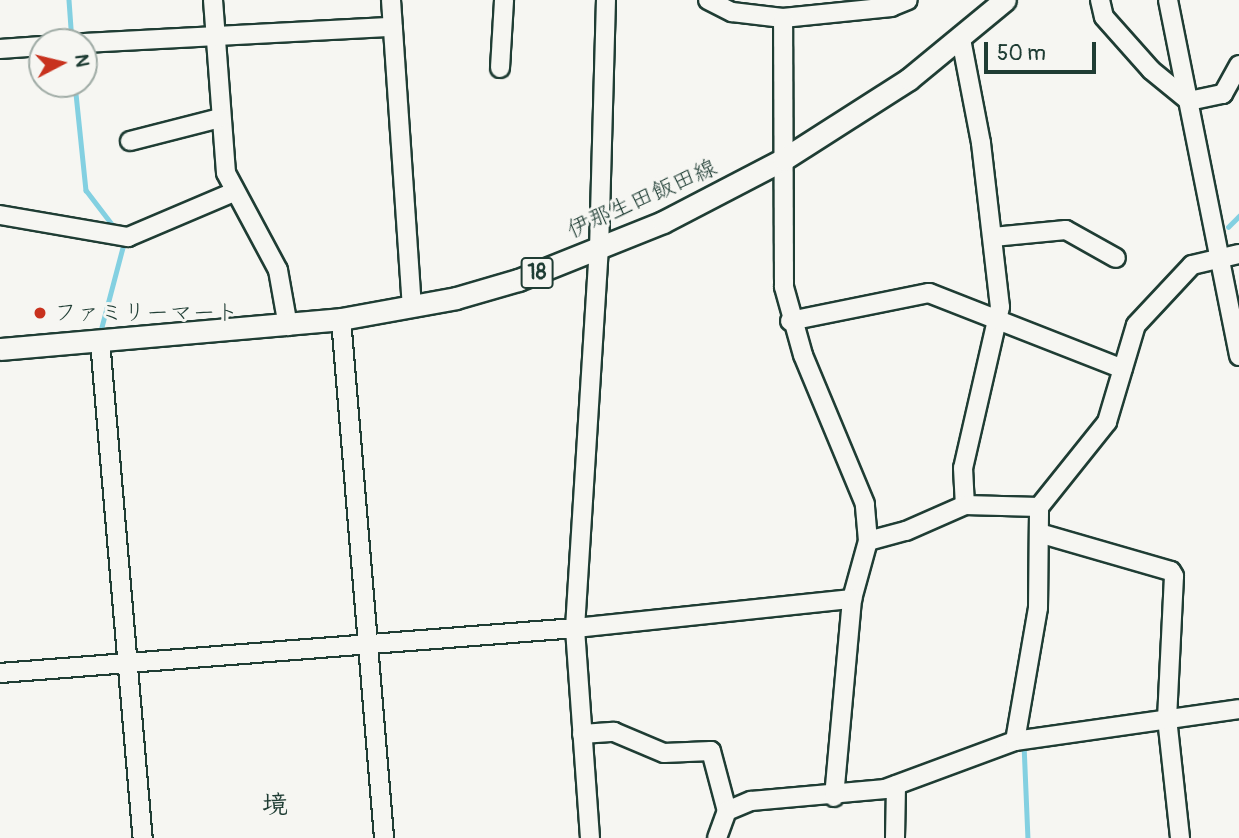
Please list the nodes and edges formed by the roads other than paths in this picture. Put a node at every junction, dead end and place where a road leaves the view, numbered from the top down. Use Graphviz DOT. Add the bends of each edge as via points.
graph roads {
  1 [pos="213,0"];
  2 [pos="391,0"];
  3 [pos="504,0"];
  4 [pos="606,0"];
  5 [pos="908,0"];
  6 [pos="1004,0"];
  7 [pos="1100,0"];
  8 [pos="1168,0"];
  9 [pos="711,1"];
  10 [pos="783,18"];
  11 [pos="393,27"];
  12 [pos="215,34"];
  13 [pos="961,39"];
  14 [pos="98,42"];
  15 [pos="28,47"];
  16 [pos="0,49"];
  17 [pos="1239,65"];
  18 [pos="500,68"];
  19 [pos="1189,101"];
  20 [pos="220,118"];
  21 [pos="130,141"];
  22 [pos="784,159"];
  23 [pos="234,192"];
  24 [pos="0,215"];
  25 [pos="993,237"];
  26 [pos="598,250"];
  27 [pos="1230,256"];
  28 [pos="1116,258"];
  29 [pos="412,306"];
  30 [pos="998,317"];
  31 [pos="341,319"];
  32 [pos="790,321"];
  33 [pos="288,326"];
  34 [pos="100,341"];
  35 [pos="0,349"];
  36 [pos="1239,356"];
  37 [pos="1123,369"];
  38 [pos="965,505"];
  39 [pos="1040,507"];
  40 [pos="1044,535"];
  41 [pos="868,541"];
  42 [pos="852,599"];
  43 [pos="575,628"];
  44 [pos="370,644"];
  45 [pos="123,664"];
  46 [pos="0,673"];
  47 [pos="1239,709"];
  48 [pos="1167,718"];
  49 [pos="582,734"];
  50 [pos="1022,740"];
  51 [pos="896,785"];
  52 [pos="834,797"];
  53 [pos="727,811"];
  54 [pos="143,838"];
  55 [pos="384,838"];
  56 [pos="590,838"];
  57 [pos="717,838"];
  58 [pos="895,838"];
  59 [pos="1180,838"];
  1 -- 12 [label="street"];
  2 -- 11 [label="street"];
  3 -- 18 [label="street"];
  4 -- 26 [label="street"];
  5 -- 10 [label="street" via="891,7"];
  6 -- 13 [label="main road, 伊那生田飯田線 / 18"];
  7 -- 19 [label="street" via="1104,17 1151,70"];
  8 -- 19 [label="street"];
  9 -- 10 [label="street" via="732,12"];
  10 -- 22 [label="street"];
  11 -- 12 [label="street"];
  11 -- 29 [label="street"];
  12 -- 14 [label="street"];
  12 -- 20 [label="street"];
  13 -- 22 [label="main road, 伊那生田飯田線 / 18" via="909,79"];
  13 -- 25 [label="street"];
  15 -- 16 [label="street"];
  17 -- 19 [label="street" via="1223,94"];
  19 -- 27 [label="street"];
  20 -- 21 [label="street"];
  20 -- 23 [label="street" via="226,173"];
  22 -- 26 [label="main road, 伊那生田飯田線 / 18"];
  22 -- 32 [label="street" via="784,287"];
  23 -- 24 [label="street" via="125,237"];
  23 -- 33 [label="street" via="278,270"];
  25 -- 28 [label="street" via="1066,230"];
  25 -- 30 [label="street"];
  26 -- 29 [label="main road, 伊那生田飯田線 / 18" via="518,280"];
  26 -- 43 [label="street"];
  27 -- 36 [label="street"];
  27 -- 37 [label="street" via="1192,265 1136,325"];
  29 -- 31 [label="main road, 伊那生田飯田線 / 18"];
  30 -- 32 [label="street" via="929,293"];
  30 -- 37 [label="street"];
  30 -- 38 [label="street" via="963,468"];
  31 -- 33 [label="main road, 伊那生田飯田線 / 18"];
  31 -- 44 [label="street"];
  32 -- 41 [label="street" via="856,475 865,504"];
  33 -- 34 [label="main road, 伊那生田飯田線 / 18"];
  34 -- 35 [label="main road, 伊那生田飯田線 / 18"];
  34 -- 45 [label="street"];
  37 -- 39 [label="street" via="1107,422"];
  38 -- 39 [label="street"];
  38 -- 41 [label="street" via="906,531"];
  39 -- 40 [label="street"];
  40 -- 48 [label="street" via="1171,571"];
  40 -- 50 [label="street"];
  41 -- 42 [label="street"];
  42 -- 43 [label="street"];
  42 -- 52 [label="street"];
  43 -- 44 [label="street"];
  43 -- 49 [label="street"];
  44 -- 45 [label="street"];
  44 -- 55 [label="street"];
  45 -- 46 [label="street"];
  45 -- 54 [label="street"];
  47 -- 48 [label="street"];
  48 -- 50 [label="street"];
  48 -- 59 [label="street"];
  49 -- 53 [label="street" via="614,732 664,753 711,751"];
  49 -- 56 [label="street"];
  50 -- 51 [label="street"];
  51 -- 52 [label="street"];
  51 -- 58 [label="street"];
  52 -- 53 [label="street" via="751,801"];
  53 -- 57 [label="street"];
}
